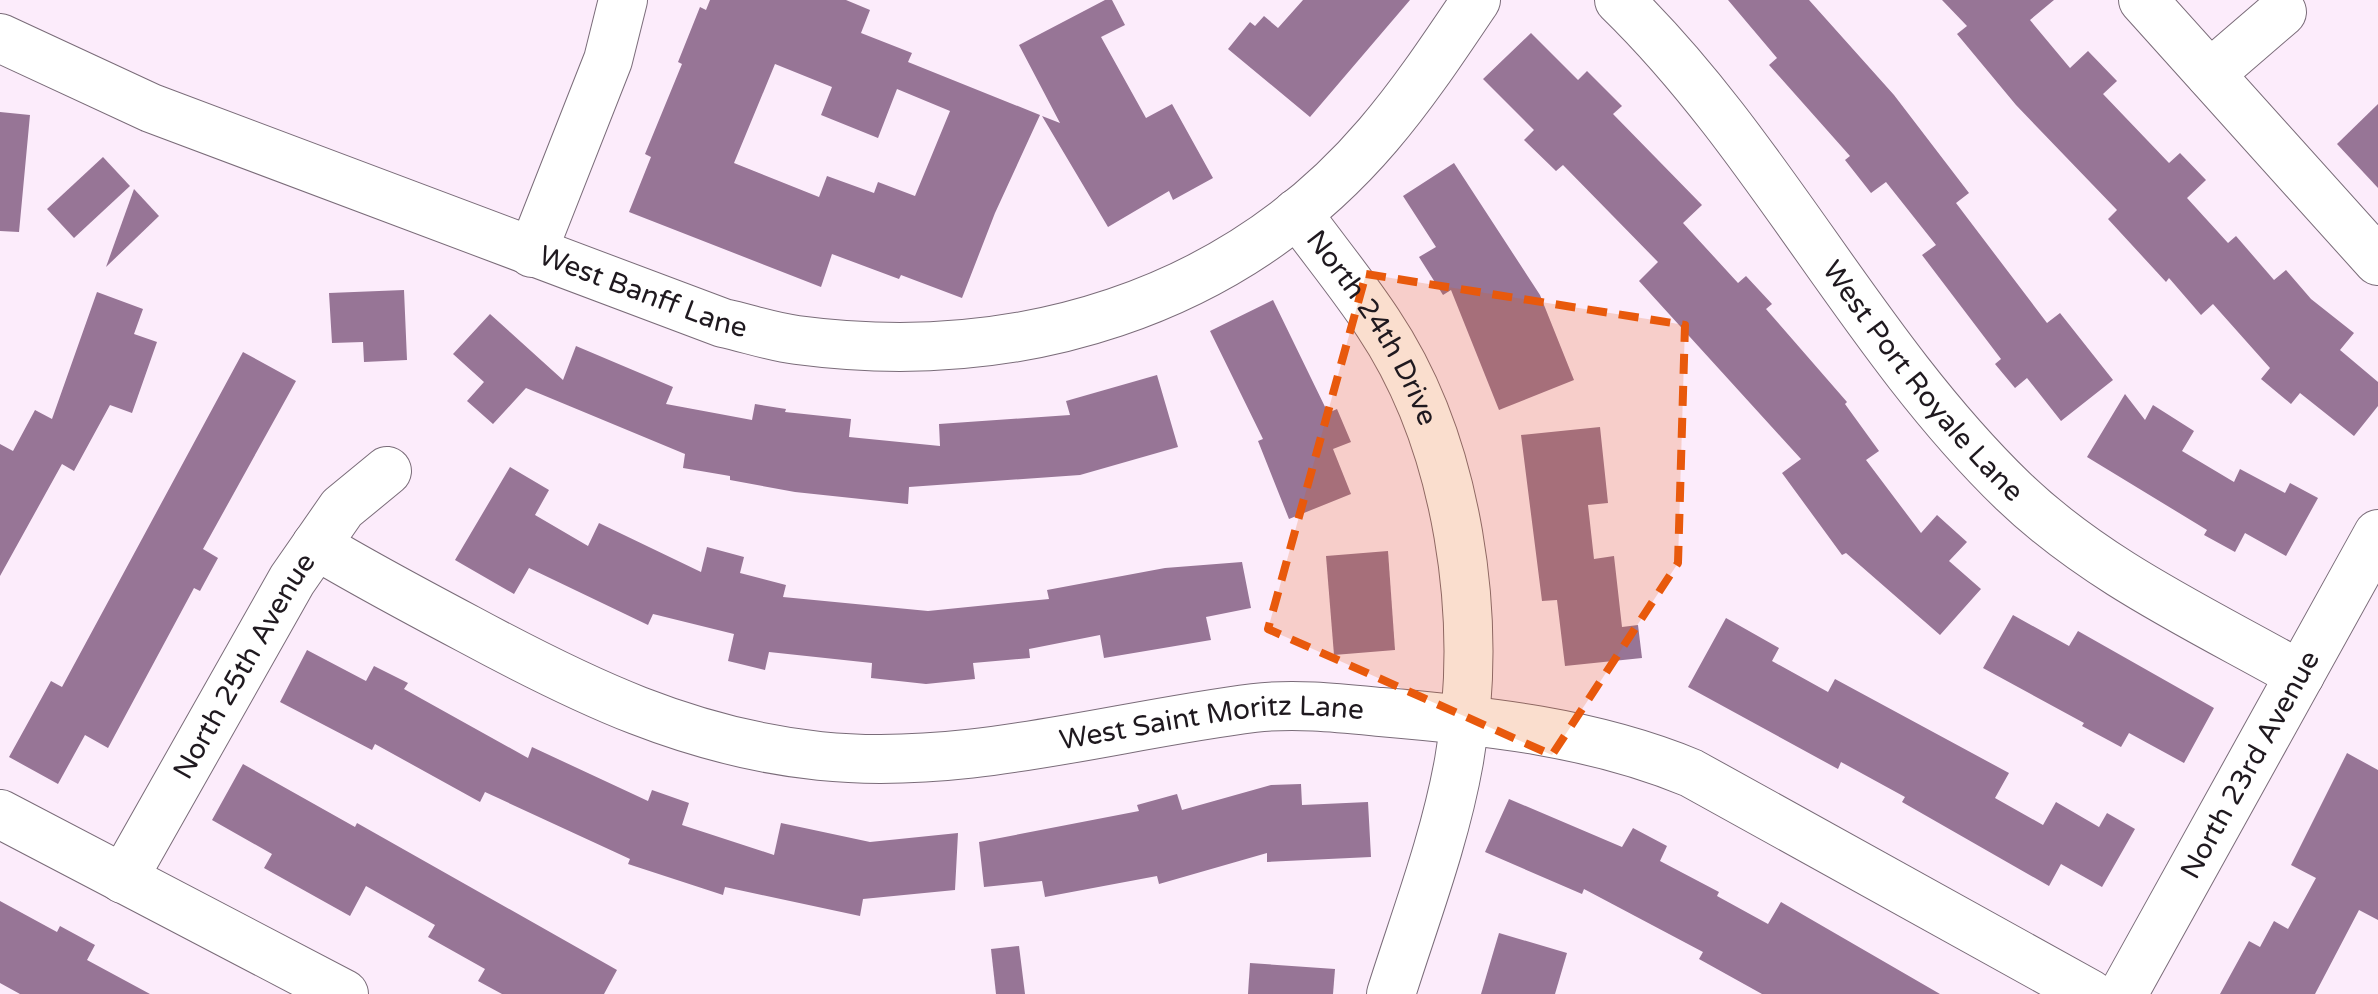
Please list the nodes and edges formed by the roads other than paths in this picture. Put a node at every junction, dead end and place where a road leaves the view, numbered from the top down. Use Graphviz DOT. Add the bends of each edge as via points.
graph roads {
  1 [pos="622,0"];
  2 [pos="1476,0"];
  3 [pos="1619,0"];
  4 [pos="2143,0"];
  5 [pos="2282,12"];
  6 [pos="0,38"];
  7 [pos="2210,74"];
  8 [pos="1297,213"];
  9 [pos="532,253"];
  10 [pos="2378,261"];
  11 [pos="387,471"];
  12 [pos="2378,534"];
  13 [pos="316,546"];
  14 [pos="2300,675"];
  15 [pos="1464,721"];
  16 [pos="0,814"];
  17 [pos="123,879"];
  18 [pos="344,994"];
  19 [pos="1392,994"];
  20 [pos="2090,994"];
  21 [pos="2123,994"];
  1 -- 9 [label="street" via="608,60"];
  2 -- 8 [label="street, North 24th Drive" via="1377,136"];
  3 -- 14 [label="street, West Port Royale Lane" via="1664,44 1913,376 2014,492 2120,574"];
  4 -- 7 [label="street"];
  5 -- 7 [label="street"];
  6 -- 9 [label="street, West Banff Lane" via="150,108"];
  7 -- 10 [label="street"];
  8 -- 9 [label="street, West Banff Lane" via="1188,285 1132,308 1053,330 928,348 793,340 723,322"];
  8 -- 15 [label="street, North 24th Drive" via="1379,324 1412,384 1445,471 1464,569"];
  11 -- 13 [label="street, North 25th Avenue" via="342,508"];
  12 -- 14 [label="street, North 23rd Avenue"];
  13 -- 15 [label="street, West Saint Moritz Lane" via="619,706 819,756 1002,750 1258,707"];
  13 -- 17 [label="street, North 25th Avenue"];
  14 -- 21 [label="street, North 23rd Avenue"];
  15 -- 19 [label="street, North 24th Drive" via="1454,782"];
  15 -- 20 [label="street, West Saint Moritz Lane" via="1570,735 1691,772"];
  16 -- 17 [label="street"];
  17 -- 18 [label="street"];
}
